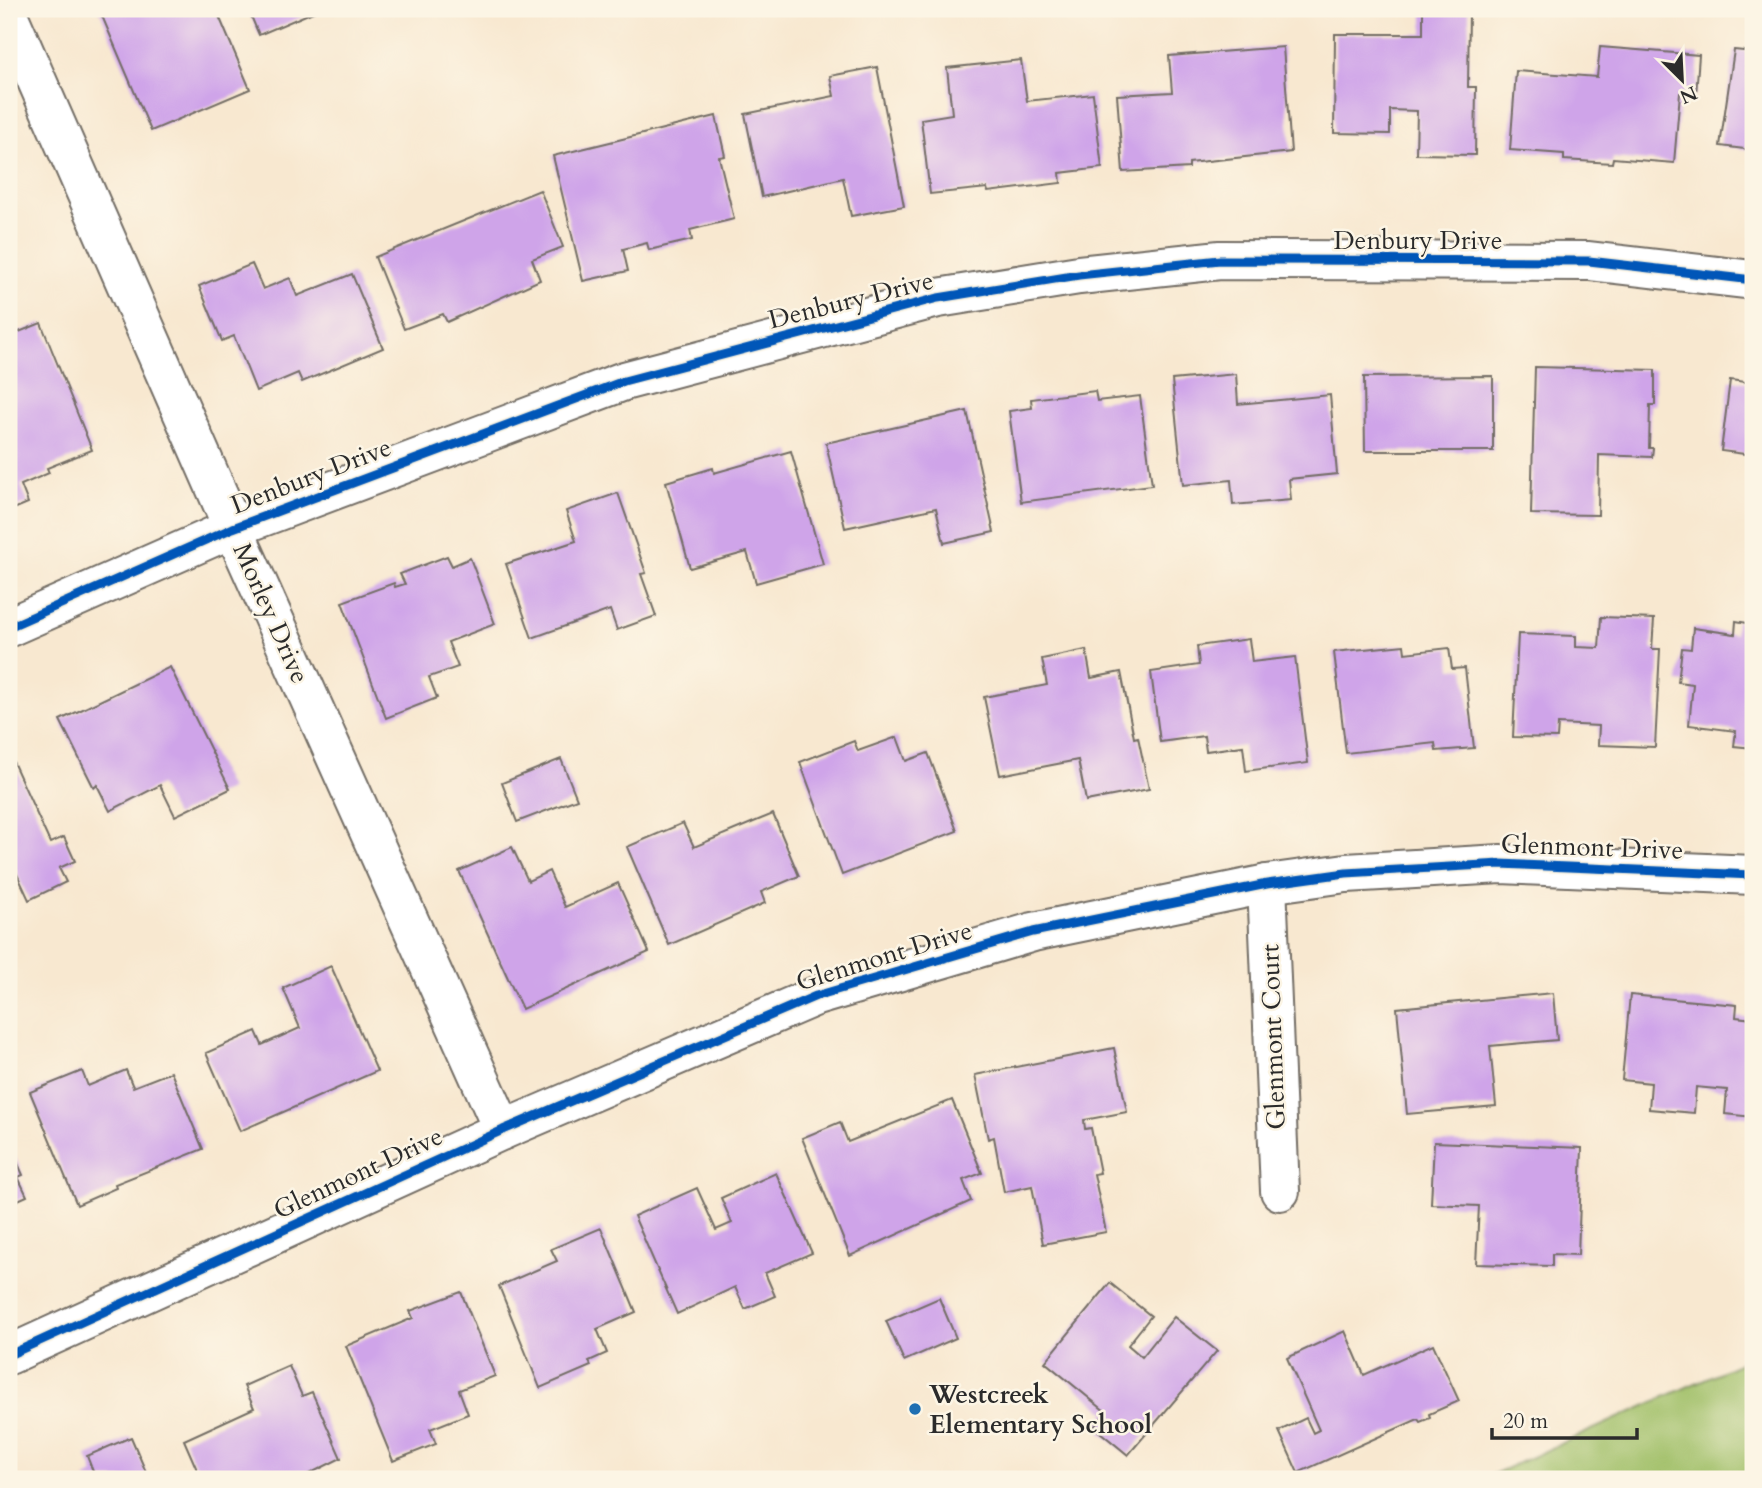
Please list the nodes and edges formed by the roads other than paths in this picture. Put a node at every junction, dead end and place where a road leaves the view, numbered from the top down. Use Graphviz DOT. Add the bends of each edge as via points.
graph roads {
  1 [pos="9,17"];
  2 [pos="1753,280"];
  3 [pos="233,528"];
  4 [pos="9,627"];
  5 [pos="1753,875"];
  6 [pos="1267,884"];
  7 [pos="503,1130"];
  8 [pos="1280,1191"];
  9 [pos="9,1355"];
  1 -- 3 [label="street, Morley Drive"];
  2 -- 3 [label="street, Denbury Drive" via="1589,261 1220,260 1079,275 938,298 624,381"];
  3 -- 4 [label="street, Denbury Drive"];
  3 -- 7 [label="street, Morley Drive"];
  5 -- 6 [label="street, Glenmont Drive" via="1502,864 1346,873"];
  6 -- 7 [label="street, Glenmont Drive" via="1033,932 816,996"];
  6 -- 8 [label="street, Glenmont Court"];
  7 -- 9 [label="street, Glenmont Drive"];
}
